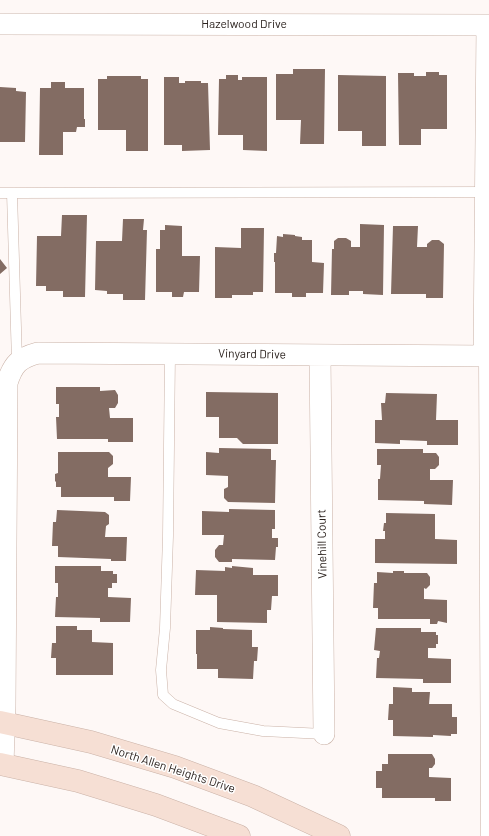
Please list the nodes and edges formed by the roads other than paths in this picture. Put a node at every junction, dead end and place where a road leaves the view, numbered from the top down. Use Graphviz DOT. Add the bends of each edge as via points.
graph roads {
  1 [pos="0,24"];
  2 [pos="488,25"];
  3 [pos="487,192"];
  4 [pos="0,193"];
  5 [pos="12,193"];
  6 [pos="170,354"];
  7 [pos="320,355"];
  8 [pos="486,356"];
  9 [pos="17,362"];
  10 [pos="2,723"];
  11 [pos="324,734"];
  12 [pos="2,764"];
  13 [pos="239,836"];
  14 [pos="339,836"];
  15 [pos="486,836"];
  1 -- 2 [label="street, Hazelwood Drive"];
  2 -- 3 [label="street"];
  3 -- 5 [label="lane"];
  3 -- 8 [label="street"];
  4 -- 5 [label="lane"];
  5 -- 9 [label="lane"];
  6 -- 7 [label="street, Vinyard Drive"];
  6 -- 9 [label="street, Vinyard Drive" via="38,352"];
  6 -- 11 [label="lane" via="168,544 161,670 163,695 173,704 219,723 263,731"];
  7 -- 8 [label="street, Vinyard Drive"];
  7 -- 11 [label="street, Vinehill Court"];
  8 -- 15 [label="lane"];
  9 -- 10 [label="street" via="7,383"];
  10 -- 12 [label="street"];
  10 -- 14 [label="main road, North Allen Heights Drive" via="91,742 175,767 253,796"];
  12 -- 13 [label="main road" via="78,781 156,804"];
}
